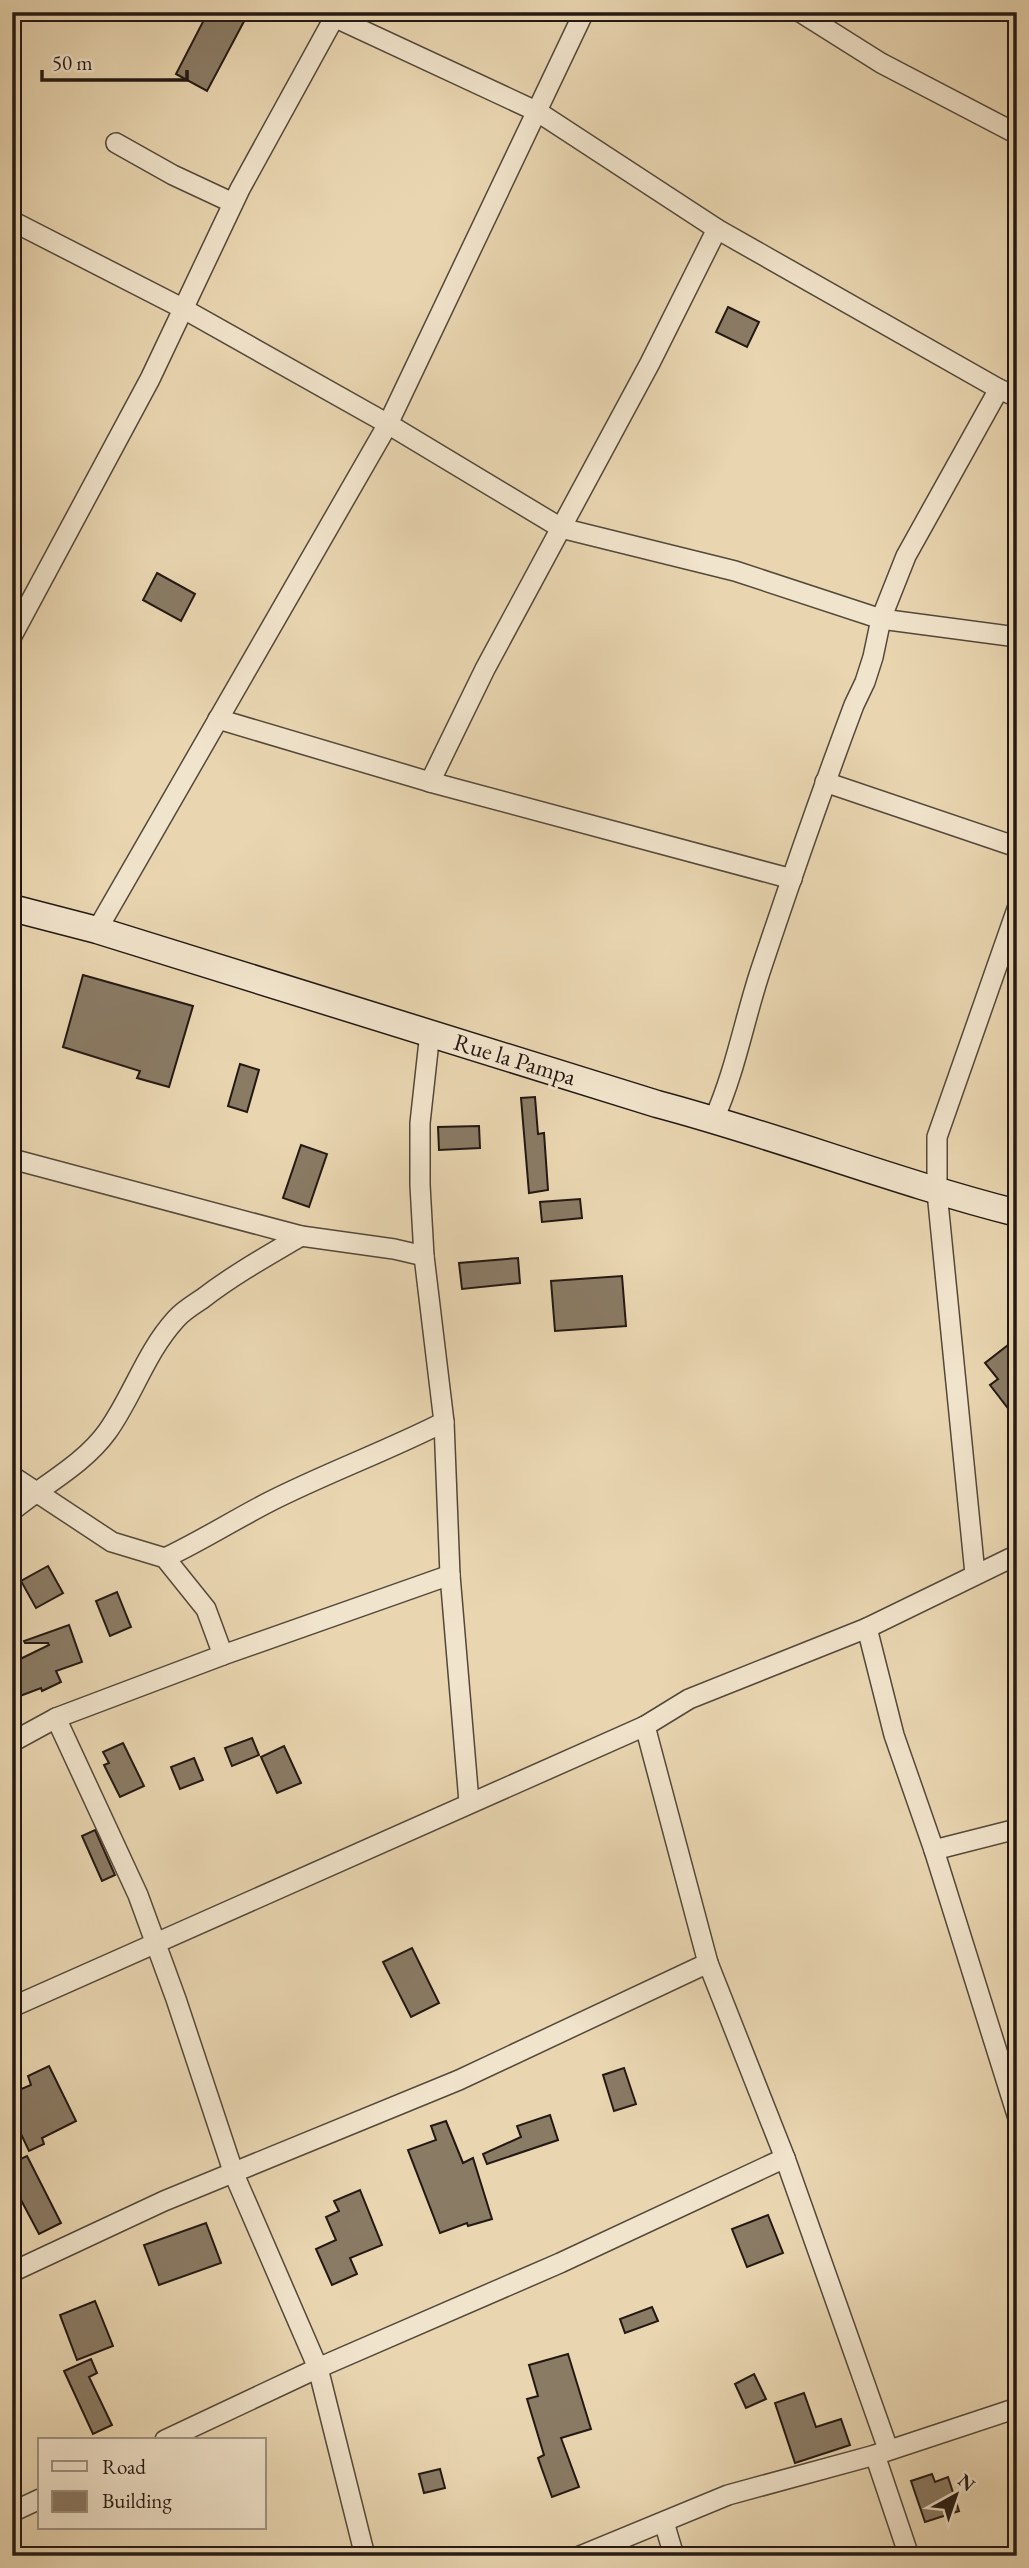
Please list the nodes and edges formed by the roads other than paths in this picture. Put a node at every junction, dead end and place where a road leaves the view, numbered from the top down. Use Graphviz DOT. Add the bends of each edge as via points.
graph roads {
  1 [pos="584,12"];
  2 [pos="800,12"];
  3 [pos="329,15"];
  4 [pos="538,112"];
  5 [pos="1017,134"];
  6 [pos="116,143"];
  7 [pos="233,203"];
  8 [pos="12,221"];
  9 [pos="717,229"];
  10 [pos="182,308"];
  11 [pos="1008,393"];
  12 [pos="388,425"];
  13 [pos="561,528"];
  14 [pos="881,619"];
  15 [pos="12,636"];
  16 [pos="1017,637"];
  17 [pos="218,719"];
  18 [pos="430,782"];
  19 [pos="825,782"];
  20 [pos="1017,847"];
  21 [pos="792,879"];
  22 [pos="12,908"];
  23 [pos="1017,909"];
  24 [pos="97,930"];
  25 [pos="430,1032"];
  26 [pos="714,1119"];
  27 [pos="12,1159"];
  28 [pos="937,1192"];
  29 [pos="1017,1213"];
  30 [pos="301,1236"];
  31 [pos="424,1256"];
  32 [pos="444,1422"];
  33 [pos="12,1476"];
  34 [pos="35,1492"];
  35 [pos="12,1511"];
  36 [pos="1017,1555"];
  37 [pos="165,1558"];
  38 [pos="975,1574"];
  39 [pos="450,1575"];
  40 [pos="867,1628"];
  41 [pos="223,1655"];
  42 [pos="56,1718"];
  43 [pos="645,1726"];
  44 [pos="12,1742"];
  45 [pos="469,1802"];
  46 [pos="1017,1829"];
  47 [pos="934,1850"];
  48 [pos="156,1944"];
  49 [pos="708,1963"];
  50 [pos="12,2007"];
  51 [pos="1017,2115"];
  52 [pos="785,2158"];
  53 [pos="234,2174"];
  54 [pos="12,2272"];
  55 [pos="318,2368"];
  56 [pos="1017,2408"];
  57 [pos="169,2438"];
  58 [pos="882,2452"];
  59 [pos="38,2500"];
  60 [pos="12,2512"];
  61 [pos="664,2522"];
  62 [pos="365,2556"];
  63 [pos="580,2556"];
  64 [pos="674,2556"];
  65 [pos="909,2556"];
  1 -- 4 [label="street"];
  2 -- 5 [label="street" via="881,63"];
  3 -- 4 [label="street"];
  3 -- 7 [label="street"];
  4 -- 9 [label="street"];
  4 -- 12 [label="street"];
  6 -- 7 [label="street"];
  7 -- 10 [label="street"];
  8 -- 10 [label="street"];
  9 -- 11 [label="street"];
  9 -- 13 [label="street"];
  10 -- 12 [label="street"];
  10 -- 15 [label="street" via="150,379"];
  11 -- 14 [label="street" via="906,556"];
  12 -- 13 [label="street"];
  12 -- 17 [label="street"];
  13 -- 14 [label="street" via="736,571"];
  13 -- 18 [label="street"];
  14 -- 16 [label="street"];
  14 -- 19 [label="street" via="865,682"];
  17 -- 18 [label="street"];
  17 -- 24 [label="street"];
  18 -- 21 [label="street"];
  19 -- 20 [label="street"];
  19 -- 21 [label="street"];
  21 -- 26 [label="street"];
  22 -- 24 [label="street, Rue la Pampa"];
  23 -- 28 [label="street" via="937,1137"];
  24 -- 25 [label="street, Rue la Pampa"];
  25 -- 26 [label="street, Rue la Pampa"];
  25 -- 31 [label="street" via="419,1124"];
  26 -- 28 [label="street, Rue la Pampa"];
  27 -- 30 [label="street"];
  28 -- 29 [label="street, Rue la Pampa"];
  28 -- 38 [label="street"];
  30 -- 31 [label="street"];
  30 -- 34 [label="street" via="237,1273 178,1317 148,1355 105,1435 66,1472"];
  31 -- 32 [label="street"];
  32 -- 37 [label="street" via="270,1502"];
  32 -- 39 [label="street"];
  33 -- 34 [label="street"];
  34 -- 35 [label="street"];
  34 -- 37 [label="street" via="112,1542"];
  36 -- 38 [label="street"];
  37 -- 41 [label="street" via="206,1609"];
  38 -- 40 [label="street"];
  39 -- 41 [label="street"];
  39 -- 45 [label="street"];
  40 -- 43 [label="street" via="688,1699"];
  40 -- 47 [label="street" via="894,1735"];
  41 -- 42 [label="street"];
  42 -- 44 [label="street"];
  42 -- 48 [label="street"];
  43 -- 45 [label="street"];
  43 -- 49 [label="street"];
  45 -- 48 [label="street"];
  46 -- 47 [label="street"];
  47 -- 51 [label="street"];
  48 -- 50 [label="street"];
  48 -- 53 [label="street"];
  49 -- 52 [label="street"];
  49 -- 53 [label="street" via="459,2080"];
  52 -- 55 [label="street"];
  52 -- 58 [label="street"];
  53 -- 54 [label="street" via="164,2201"];
  53 -- 55 [label="street"];
  55 -- 57 [label="street"];
  55 -- 62 [label="street"];
  56 -- 58 [label="street"];
  58 -- 61 [label="street" via="727,2495"];
  58 -- 65 [label="street"];
  59 -- 60 [label="street"];
  61 -- 63 [label="street"];
  61 -- 64 [label="street"];
}
